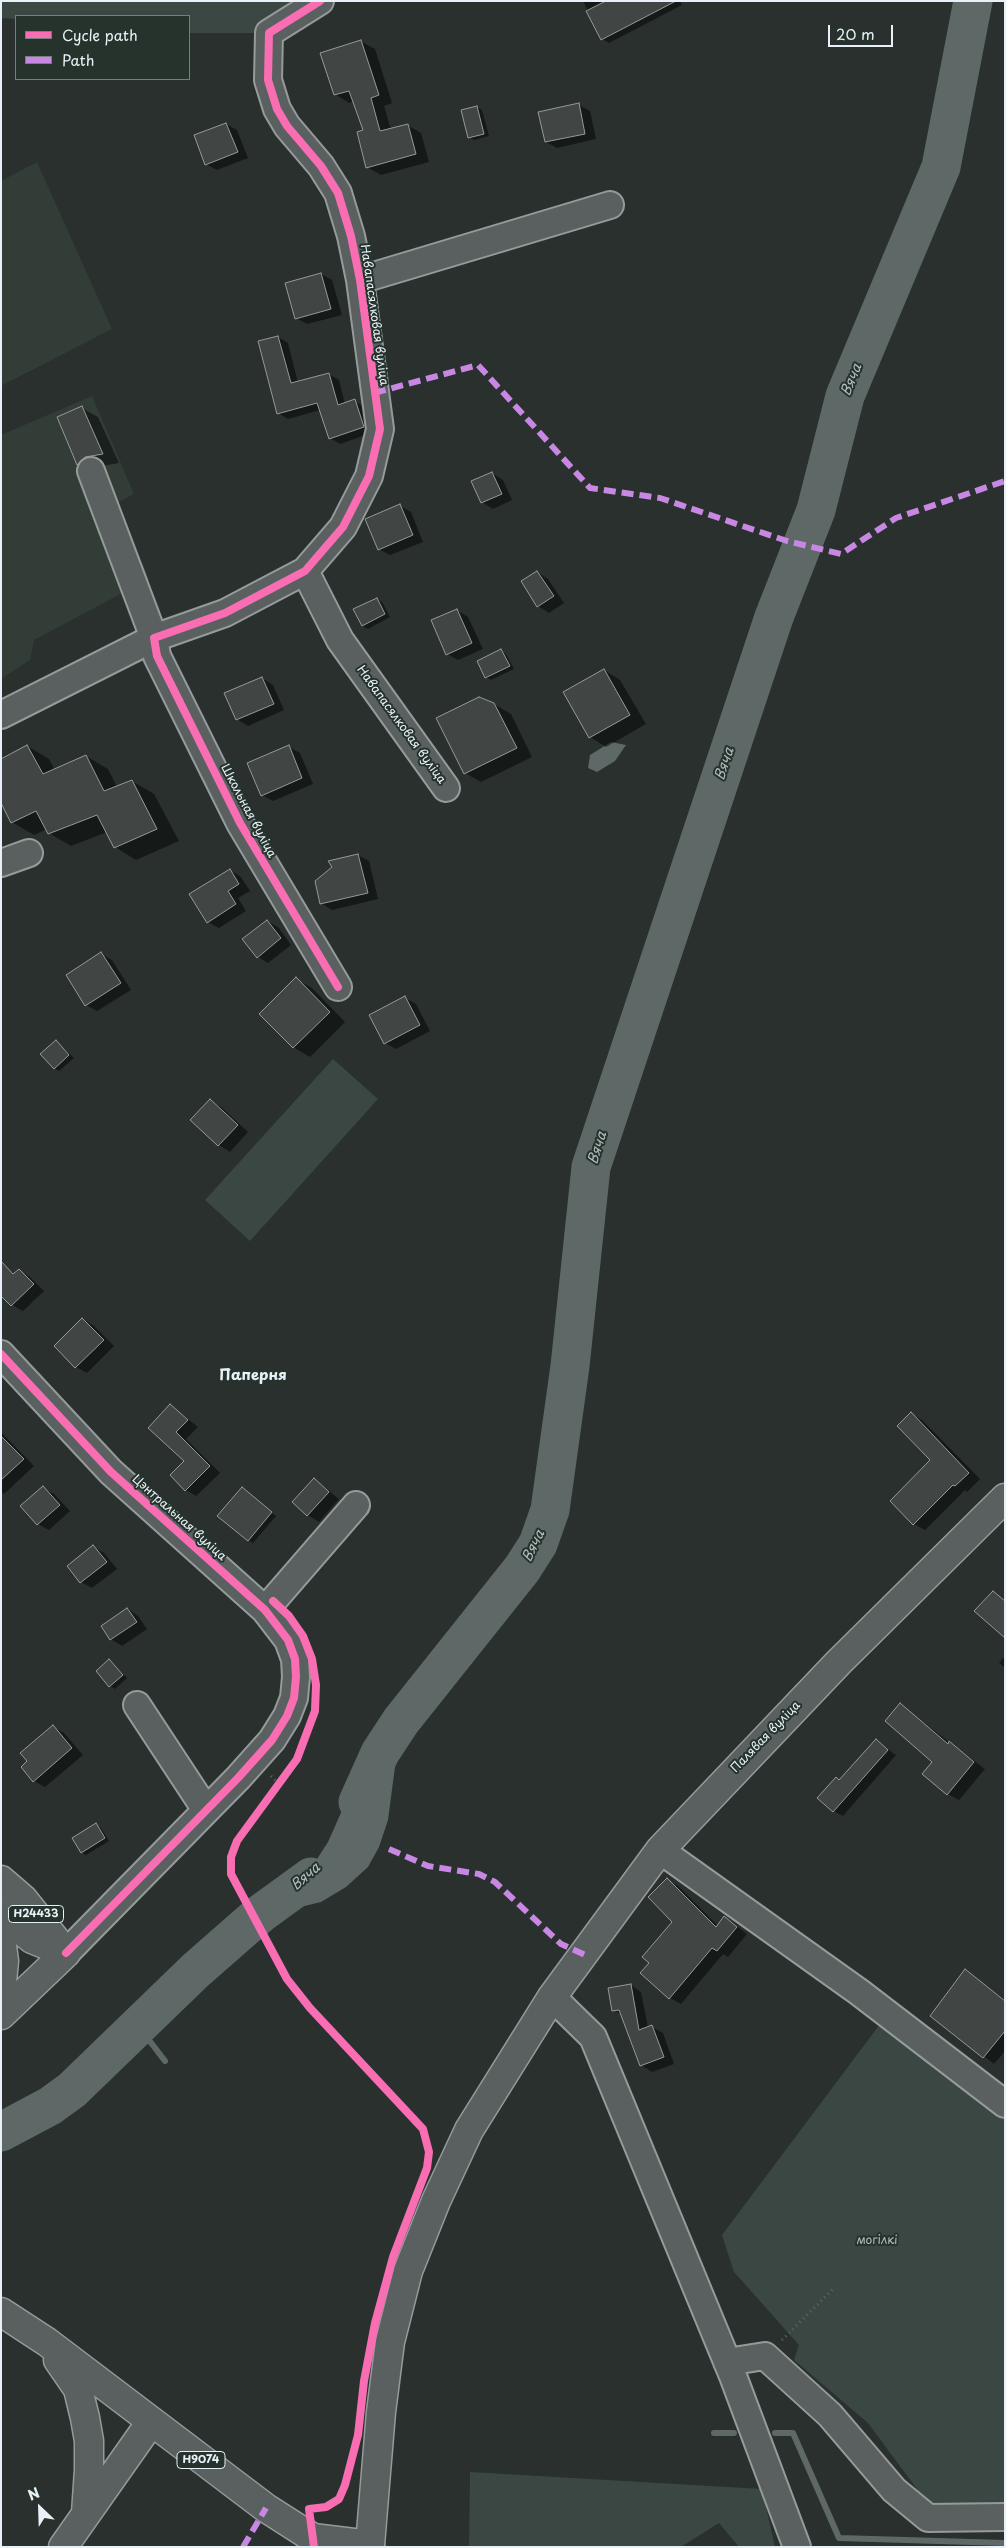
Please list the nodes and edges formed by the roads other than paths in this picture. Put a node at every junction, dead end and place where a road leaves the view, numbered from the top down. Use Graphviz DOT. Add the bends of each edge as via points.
graph roads {
  1 [pos="320,1"];
  2 [pos="610,204"];
  3 [pos="360,280"];
  4 [pos="91,471"];
  5 [pos="304,571"];
  6 [pos="154,638"];
  7 [pos="1,715"];
  8 [pos="446,788"];
  9 [pos="29,853"];
  10 [pos="1,863"];
  11 [pos="338,987"];
  12 [pos="1,1354"];
  13 [pos="1005,1498"];
  14 [pos="356,1505"];
  15 [pos="265,1610"];
  16 [pos="137,1705"];
  17 [pos="206,1810"];
  18 [pos="660,1850"];
  19 [pos="1,1880"];
  20 [pos="1,1914"];
  21 [pos="1,1938"];
  22 [pos="66,1953"];
  23 [pos="1,1991"];
  24 [pos="552,1997"];
  25 [pos="1,2015"];
  26 [pos="1005,2104"];
  27 [pos="1,2312"];
  28 [pos="47,2342"];
  29 [pos="727,2362"];
  30 [pos="151,2422"];
  31 [pos="86,2513"];
  32 [pos="1005,2516"];
  33 [pos="370,2546"];
  34 [pos="62,2547"];
  35 [pos="797,2547"];
  1 -- 3 [label="street, Навапасялковая вуліца" via="269,33 268,80 277,109 287,126 321,166 338,193"];
  2 -- 3 [label="street"];
  3 -- 5 [label="street, Навапасялковая вуліца" via="380,429 369,476 343,527"];
  4 -- 6 [label="street, Школьная вуліца"];
  5 -- 6 [label="street" via="225,613"];
  5 -- 8 [label="street, Навапасялковая вуліца" via="340,640"];
  6 -- 7 [label="street"];
  6 -- 11 [label="street, Школьная вуліца" via="156,656 240,823"];
  9 -- 10 [label="street"];
  12 -- 15 [label="street, Цэнтральная вуліца" via="111,1472"];
  13 -- 18 [label="main road, Палявая вуліца / Н9074" via="839,1662"];
  14 -- 15 [label="street"];
  15 -- 17 [label="street, Цэнтральная вуліца" via="288,1640 295,1659 294,1698 287,1716 256,1759"];
  16 -- 17 [label="street"];
  17 -- 22 [label="street, Цэнтральная вуліца"];
  18 -- 24 [label="main road, Палявая вуліца / Н9074"];
  18 -- 26 [label="street" via="859,1992"];
  19 -- 22 [label="main road, Н24433" via="23,1900"];
  20 -- 22 [label="main road, Н24433" via="32,1939"];
  21 -- 23 [label="main road, Н24433" via="4,1961"];
  22 -- 25 [label="main road"];
  24 -- 29 [label="street" via="593,2037"];
  24 -- 33 [label="main road, Н9074" via="469,2130 408,2271 390,2342 380,2412"];
  27 -- 28 [label="main road, Н9074"];
  28 -- 30 [label="main road, Н9074"];
  28 -- 31 [label="main road, Н9074" via="78,2389 85,2418 89,2441"];
  29 -- 32 [label="street" via="766,2356 830,2415 894,2490 928,2518"];
  29 -- 35 [label="street"];
  30 -- 31 [label="main road"];
  30 -- 33 [label="main road, Н9074" via="266,2508 313,2538"];
  31 -- 34 [label="main road"];
}
